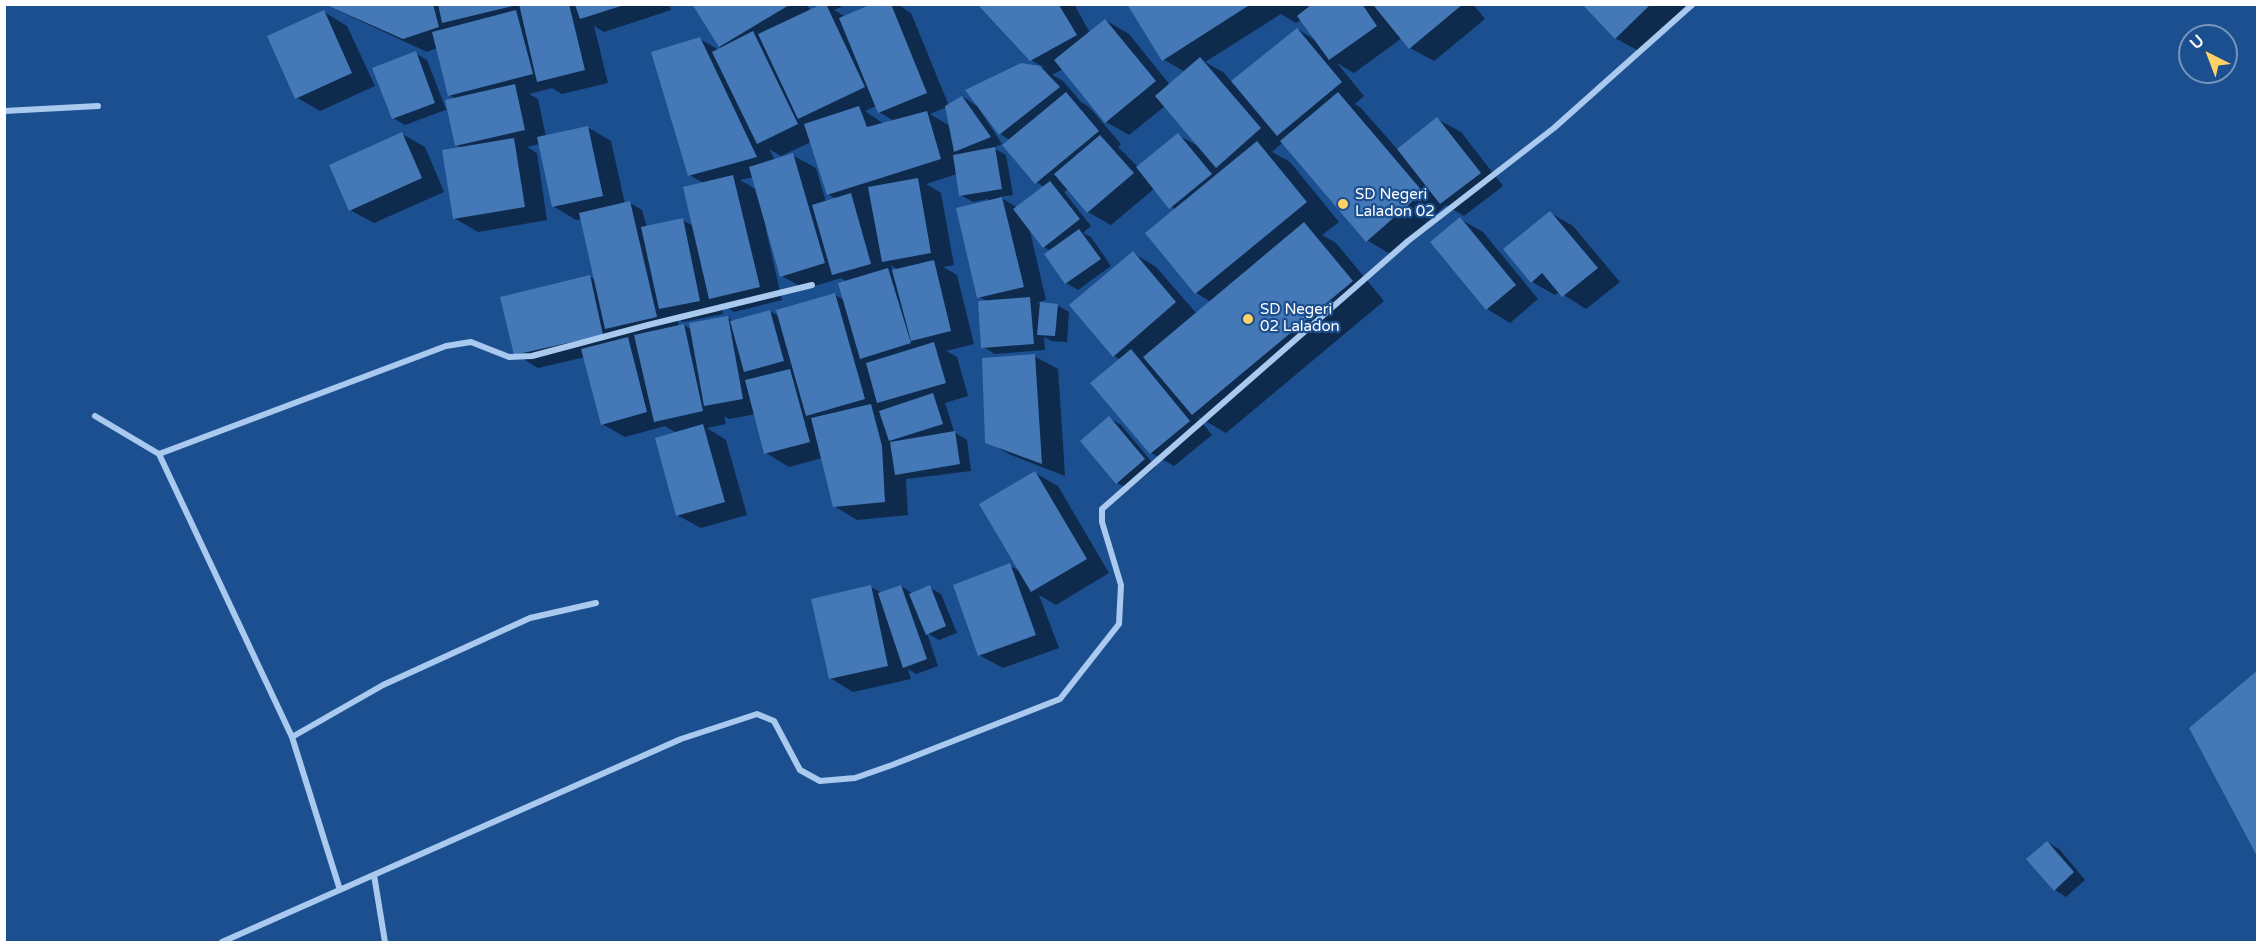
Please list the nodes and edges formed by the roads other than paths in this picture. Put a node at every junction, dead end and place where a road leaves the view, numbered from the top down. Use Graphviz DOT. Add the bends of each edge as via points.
graph roads {
  1 [pos="1694,4"];
  2 [pos="98,106"];
  3 [pos="4,111"];
  4 [pos="812,285"];
  5 [pos="95,416"];
  6 [pos="159,454"];
  7 [pos="596,603"];
  8 [pos="292,737"];
  9 [pos="374,875"];
  10 [pos="340,890"];
  11 [pos="222,942"];
  12 [pos="385,942"];
  1 -- 9 [label="street" via="1554,128 1408,241 1102,509 1102,522 1121,585 1119,624 1060,699 855,778 820,781 800,770 774,721 757,714 681,738"];
  2 -- 3 [label="street"];
  4 -- 6 [label="street" via="532,356 509,357 471,342 446,346"];
  5 -- 6 [label="street"];
  6 -- 8 [label="street"];
  7 -- 8 [label="street" via="530,618 383,685"];
  8 -- 10 [label="street"];
  9 -- 10 [label="street"];
  9 -- 12 [label="street"];
  10 -- 11 [label="street"];
}
